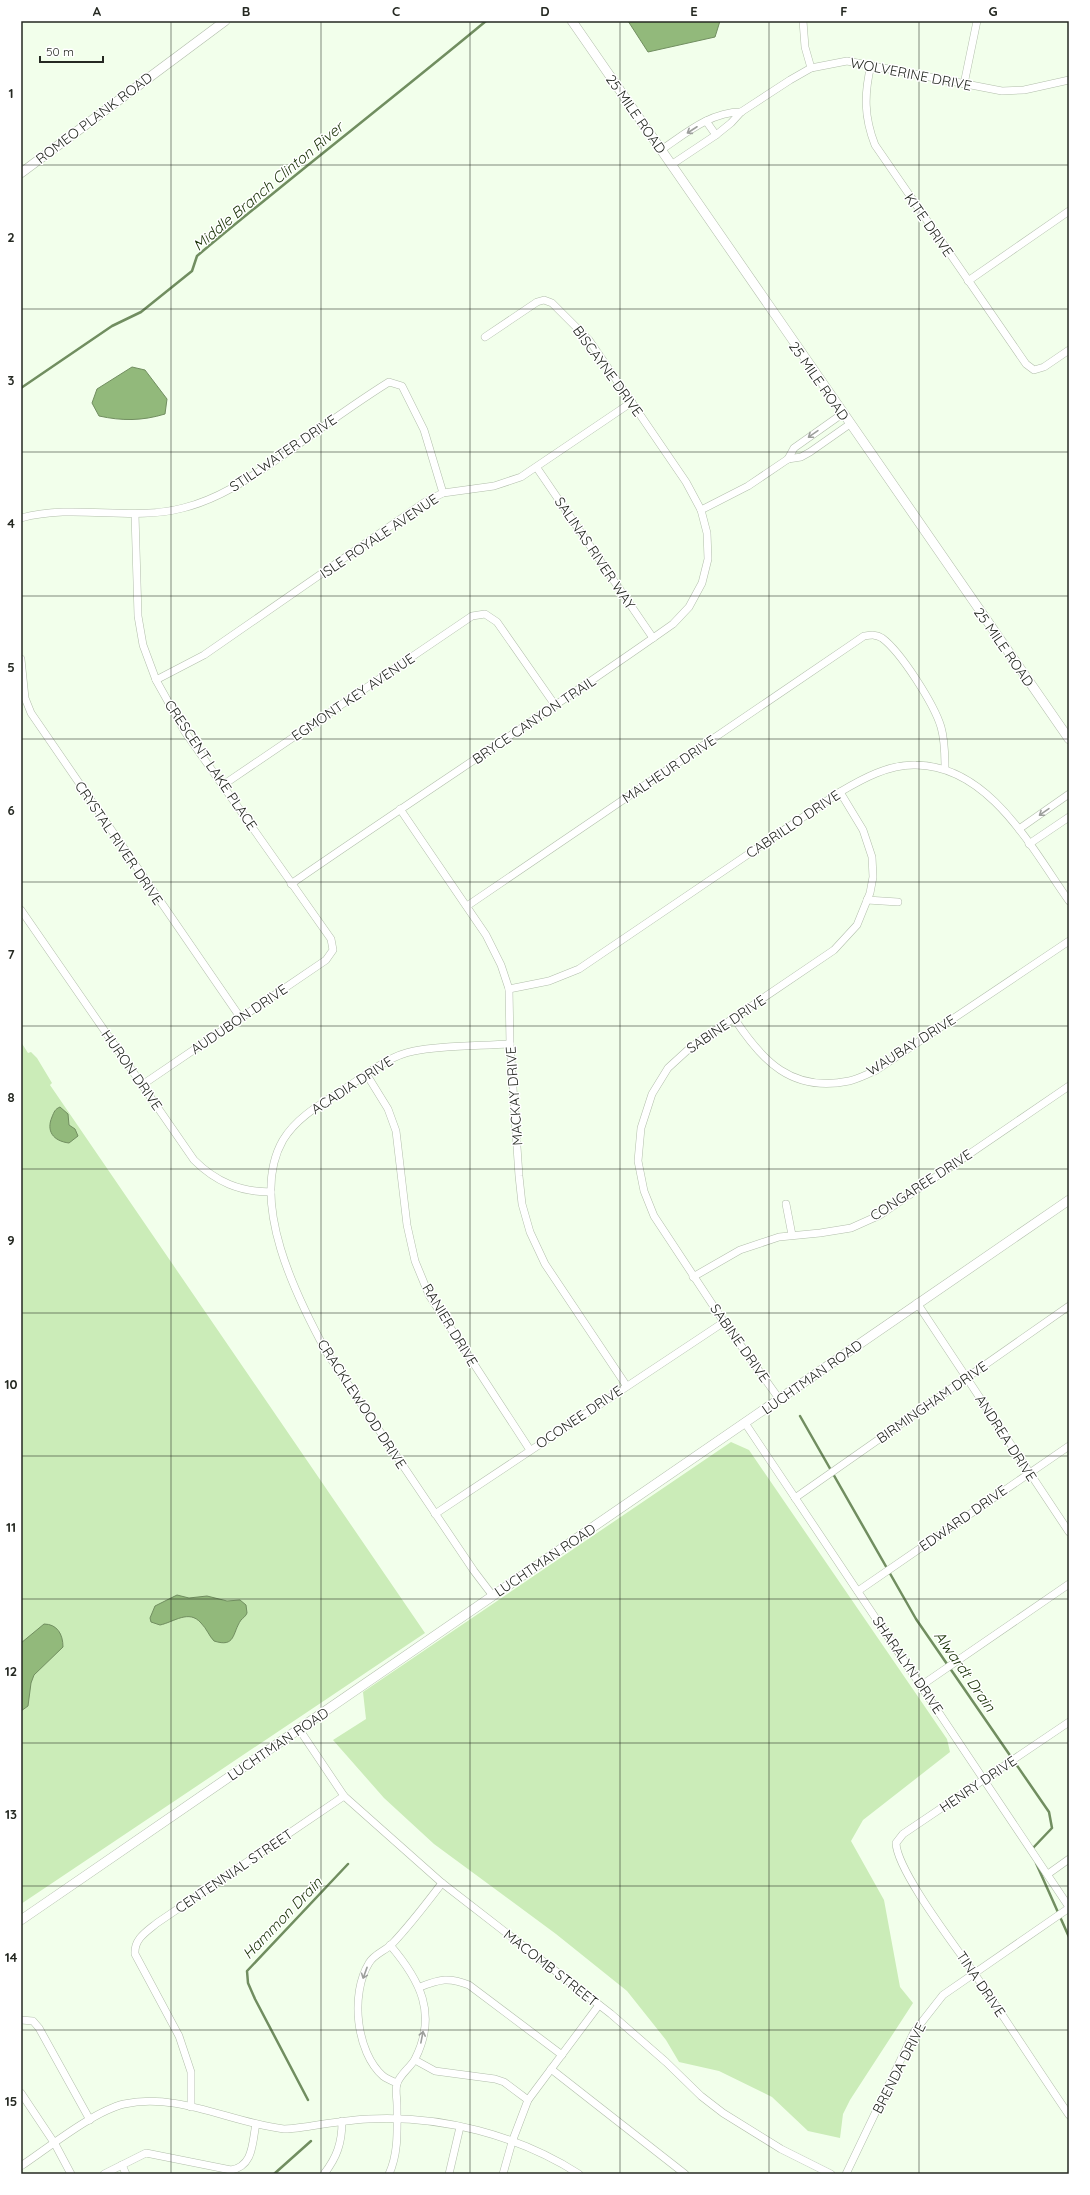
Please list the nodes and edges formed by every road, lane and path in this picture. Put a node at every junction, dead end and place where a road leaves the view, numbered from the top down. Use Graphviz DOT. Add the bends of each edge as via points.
graph roads {
  1 [pos="225,21"];
  2 [pos="572,21"];
  3 [pos="803,21"];
  4 [pos="977,21"];
  5 [pos="870,65"];
  6 [pos="811,68"];
  7 [pos="1069,80"];
  8 [pos="964,84"];
  9 [pos="741,112"];
  10 [pos="706,121"];
  11 [pos="716,134"];
  12 [pos="661,150"];
  13 [pos="671,165"];
  14 [pos="21,173"];
  15 [pos="1069,211"];
  16 [pos="968,281"];
  17 [pos="485,337"];
  18 [pos="1069,350"];
  19 [pos="632,402"];
  20 [pos="842,414"];
  21 [pos="850,424"];
  22 [pos="788,459"];
  23 [pos="537,468"];
  24 [pos="443,493"];
  25 [pos="701,510"];
  26 [pos="135,514"];
  27 [pos="21,518"];
  28 [pos="653,638"];
  29 [pos="21,659"];
  30 [pos="156,680"];
  31 [pos="555,705"];
  32 [pos="1069,740"];
  33 [pos="945,769"];
  34 [pos="223,785"];
  35 [pos="840,792"];
  36 [pos="1069,794"];
  37 [pos="400,809"];
  38 [pos="1069,817"];
  39 [pos="1018,829"];
  40 [pos="1029,844"];
  41 [pos="291,884"];
  42 [pos="867,900"];
  43 [pos="1069,901"];
  44 [pos="898,902"];
  45 [pos="467,906"];
  46 [pos="21,910"];
  47 [pos="1069,941"];
  48 [pos="333,950"];
  49 [pos="509,989"];
  50 [pos="240,1018"];
  51 [pos="734,1018"];
  52 [pos="510,1044"];
  53 [pos="367,1075"];
  54 [pos="142,1086"];
  55 [pos="1069,1086"];
  56 [pos="271,1192"];
  57 [pos="1069,1200"];
  58 [pos="786,1204"];
  59 [pos="792,1235"];
  60 [pos="693,1277"];
  61 [pos="917,1303"];
  62 [pos="1069,1306"];
  63 [pos="724,1322"];
  64 [pos="967,1378"];
  65 [pos="626,1385"];
  66 [pos="780,1400"];
  67 [pos="745,1423"];
  68 [pos="1069,1446"];
  69 [pos="530,1450"];
  70 [pos="1029,1472"];
  71 [pos="795,1498"];
  72 [pos="435,1514"];
  73 [pos="1069,1532"];
  74 [pos="1069,1584"];
  75 [pos="858,1591"];
  76 [pos="493,1596"];
  77 [pos="922,1685"];
  78 [pos="1069,1722"];
  79 [pos="299,1730"];
  80 [pos="985,1780"];
  81 [pos="344,1796"];
  82 [pos="896,1850"];
  83 [pos="1069,1859"];
  84 [pos="1048,1874"];
  85 [pos="442,1883"];
  86 [pos="1069,1907"];
  87 [pos="21,1920"];
  88 [pos="390,1945"];
  89 [pos="973,1972"];
  90 [pos="420,1987"];
  91 [pos="599,2005"];
  92 [pos="23,2019"];
  93 [pos="562,2055"];
  94 [pos="415,2060"];
  95 [pos="551,2069"];
  96 [pos="397,2083"];
  97 [pos="21,2093"];
  98 [pos="528,2100"];
  99 [pos="191,2107"];
  100 [pos="1069,2115"];
  101 [pos="397,2119"];
  102 [pos="90,2120"];
  103 [pos="342,2122"];
  104 [pos="256,2124"];
  105 [pos="460,2127"];
  106 [pos="512,2142"];
  107 [pos="55,2144"];
  108 [pos="122,2165"];
  109 [pos="21,2166"];
  110 [pos="71,2174"];
  111 [pos="104,2174"];
  112 [pos="126,2174"];
  113 [pos="324,2174"];
  114 [pos="389,2174"];
  115 [pos="449,2174"];
  116 [pos="503,2174"];
  117 [pos="579,2174"];
  118 [pos="685,2174"];
  119 [pos="831,2174"];
  120 [pos="846,2174"];
  1 -- 14 [label="street, ROMEO PLANK ROAD"];
  2 -- 12 [label="street, 25 MILE ROAD"];
  3 -- 6 [label="street" via="805,47"];
  4 -- 8 [label="street"];
  5 -- 6 [label="street, WOLVERINE DRIVE" via="847,61"];
  5 -- 8 [label="street, WOLVERINE DRIVE"];
  5 -- 16 [label="street, KITE DRIVE" via="865,106 866,119 875,145"];
  6 -- 9 [label="street, WOLVERINE DRIVE"];
  7 -- 8 [label="street, WOLVERINE DRIVE" via="1024,90 1002,91"];
  9 -- 10 [label="street, WOLVERINE DRIVE" via="726,112"];
  9 -- 11 [label="street, WOLVERINE DRIVE"];
  10 -- 11 [label="street"];
  10 -- 12 [label="street, WOLVERINE DRIVE, one-way"];
  11 -- 13 [label="street, WOLVERINE DRIVE"];
  12 -- 13 [label="street, 25 MILE ROAD"];
  13 -- 20 [label="street, 25 MILE ROAD"];
  15 -- 16 [label="street"];
  16 -- 18 [label="street, KITE DRIVE" via="1026,364 1034,370 1044,367"];
  17 -- 19 [label="street, BISCAYNE DRIVE" via="537,302 544,300 552,303 589,340"];
  19 -- 23 [label="street, ISLE ROYALE AVENUE"];
  19 -- 25 [label="street, BISCAYNE DRIVE" via="686,482"];
  20 -- 21 [label="street, 25 MILE ROAD"];
  20 -- 22 [label="street, one-way" via="794,448"];
  21 -- 22 [label="street" via="810,452 801,457"];
  21 -- 32 [label="street, 25 MILE ROAD"];
  22 -- 25 [label="street" via="748,486"];
  23 -- 24 [label="street, ISLE ROYALE AVENUE" via="505,484"];
  23 -- 28 [label="street, SALINAS RIVER WAY"];
  24 -- 26 [label="street, STILLWATER DRIVE" via="424,430 402,386 389,382 248,480 209,501 166,512"];
  24 -- 30 [label="street, ISLE ROYALE AVENUE" via="413,510 204,655"];
  25 -- 28 [label="street, BRYCE CANYON TRAIL" via="707,533 708,559 702,582 689,607 673,624"];
  26 -- 27 [label="street, STILLWATER DRIVE" via="50,512"];
  26 -- 30 [label="street, CRESCENT LAKE PLACE" via="138,616 142,645"];
  28 -- 31 [label="street, BRYCE CANYON TRAIL"];
  29 -- 50 [label="street, CRYSTAL RIVER DRIVE" via="25,698 31,713"];
  30 -- 34 [label="street, CRESCENT LAKE PLACE" via="185,732"];
  31 -- 34 [label="street, EGMONT KEY AVENUE" via="502,628 485,614 472,616"];
  31 -- 37 [label="street, BRYCE CANYON TRAIL"];
  33 -- 35 [label="street, CABRILLO DRIVE" via="916,765 888,770 864,778"];
  33 -- 39 [label="street, CABRILLO DRIVE" via="992,797"];
  33 -- 45 [label="street, MALHEUR DRIVE" via="945,746 937,714 906,666 881,638 872,634 864,636"];
  34 -- 41 [label="street, CRESCENT LAKE PLACE"];
  35 -- 42 [label="street, SABINE DRIVE" via="863,830 872,856 873,877"];
  35 -- 49 [label="street, CABRILLO DRIVE" via="579,969 549,981"];
  36 -- 39 [label="street, one-way"];
  37 -- 41 [label="street, BRYCE CANYON TRAIL"];
  37 -- 45 [label="street, MACKAY DRIVE"];
  38 -- 40 [label="street"];
  39 -- 40 [label="street, CABRILLO DRIVE"];
  40 -- 43 [label="street, CABRILLO DRIVE"];
  41 -- 48 [label="street, CRESCENT LAKE PLACE" via="331,939"];
  42 -- 44 [label="street"];
  42 -- 51 [label="street, SABINE DRIVE" via="857,925 834,950"];
  45 -- 49 [label="street, MACKAY DRIVE" via="489,940"];
  46 -- 54 [label="street, HURON DRIVE"];
  47 -- 51 [label="street, WAUBAY DRIVE" via="875,1071 849,1081 823,1083 796,1078 773,1066 751,1044"];
  48 -- 50 [label="street, AUDUBON DRIVE" via="326,960"];
  49 -- 52 [label="street, MACKAY DRIVE"];
  50 -- 54 [label="street, AUDUBON DRIVE"];
  51 -- 60 [label="street, SABINE DRIVE" via="690,1046 668,1068 652,1094 641,1128 638,1161 644,1191 654,1216"];
  52 -- 53 [label="street, ACADIA DRIVE" via="414,1051 383,1063"];
  52 -- 65 [label="street, MACKAY DRIVE" via="519,1176 522,1204 530,1232 545,1264"];
  53 -- 56 [label="street, ACADIA DRIVE" via="301,1119 284,1139 272,1164"];
  53 -- 69 [label="street, RANIER DRIVE" via="388,1109 396,1131 407,1225 415,1261 429,1295"];
  54 -- 56 [label="street, HURON DRIVE" via="188,1151 205,1170 235,1187"];
  55 -- 59 [label="street, CONGAREE DRIVE" via="880,1215 852,1228"];
  56 -- 72 [label="street, CRACKLEWOOD DRIVE" via="280,1248 307,1317 327,1353"];
  57 -- 61 [label="street, LUCHTMAN ROAD"];
  58 -- 59 [label="street"];
  59 -- 60 [label="street, CONGAREE DRIVE" via="778,1236 740,1250"];
  60 -- 63 [label="street, SABINE DRIVE"];
  61 -- 64 [label="street, ANDREA DRIVE"];
  61 -- 66 [label="street, LUCHTMAN ROAD"];
  62 -- 64 [label="street, BIRMINGHAM DRIVE"];
  63 -- 65 [label="street, OCONEE DRIVE"];
  63 -- 66 [label="street, SABINE DRIVE"];
  64 -- 70 [label="street, ANDREA DRIVE"];
  64 -- 71 [label="street, BIRMINGHAM DRIVE"];
  65 -- 69 [label="street, OCONEE DRIVE"];
  66 -- 67 [label="street, LUCHTMAN ROAD"];
  67 -- 71 [label="street, SHARALYN DRIVE"];
  67 -- 76 [label="street, LUCHTMAN ROAD"];
  68 -- 70 [label="street, EDWARD DRIVE"];
  69 -- 72 [label="street, OCONEE DRIVE"];
  70 -- 73 [label="street, ANDREA DRIVE"];
  70 -- 75 [label="street, EDWARD DRIVE"];
  71 -- 75 [label="street, SHARALYN DRIVE"];
  72 -- 76 [label="street, CRACKLEWOOD DRIVE"];
  74 -- 77 [label="street"];
  75 -- 77 [label="street, SHARALYN DRIVE"];
  76 -- 79 [label="street, LUCHTMAN ROAD"];
  77 -- 80 [label="street, SHARALYN DRIVE"];
  78 -- 80 [label="street, HENRY DRIVE"];
  79 -- 81 [label="street, MACOMB STREET"];
  79 -- 87 [label="street, LUCHTMAN ROAD"];
  80 -- 82 [label="street, HENRY DRIVE" via="903,1834 896,1843"];
  80 -- 84 [label="street, SHARALYN DRIVE"];
  81 -- 85 [label="street, MACOMB STREET"];
  81 -- 99 [label="street, CENTENNIAL STREET" via="148,1930 134,1946 135,1954 185,2050 191,2072"];
  82 -- 89 [label="street, TINA DRIVE" via="904,1868"];
  83 -- 84 [label="street"];
  84 -- 86 [label="street, SHARALYN DRIVE"];
  85 -- 88 [label="street" via="415,1919"];
  85 -- 91 [label="street, MACOMB STREET"];
  86 -- 89 [label="street, BRENDA DRIVE"];
  88 -- 90 [label="street" via="405,1962"];
  88 -- 96 [label="street, one-way" via="369,1963 358,2000 358,2017 367,2054 384,2078"];
  89 -- 100 [label="street, TINA DRIVE"];
  89 -- 120 [label="street, BRENDA DRIVE" via="943,1995 914,2032"];
  90 -- 93 [label="street" via="440,1979 460,1981 469,1985"];
  94 -- 90 [label="street, one-way" via="425,2019"];
  91 -- 93 [label="street"];
  91 -- 119 [label="street, MACOMB STREET" via="640,2038 701,2096 723,2113 781,2149"];
  92 -- 102 [label="street" via="33,2021 39,2028"];
  93 -- 95 [label="street"];
  94 -- 96 [label="street"];
  94 -- 98 [label="street" via="435,2071 504,2082"];
  95 -- 98 [label="street"];
  95 -- 118 [label="street"];
  96 -- 101 [label="street"];
  97 -- 107 [label="street"];
  98 -- 106 [label="street"];
  99 -- 102 [label="street" via="160,2102 124,2104"];
  99 -- 104 [label="street"];
  101 -- 103 [label="street"];
  101 -- 105 [label="street"];
  101 -- 114 [label="street" via="397,2141"];
  102 -- 107 [label="street"];
  103 -- 104 [label="street" via="286,2129"];
  103 -- 113 [label="street" via="342,2140 338,2152"];
  104 -- 108 [label="street" via="250,2155 246,2164 240,2168 231,2170 154,2153 146,2153"];
  105 -- 106 [label="street"];
  105 -- 115 [label="street"];
  106 -- 116 [label="street"];
  106 -- 117 [label="street" via="560,2162"];
  107 -- 109 [label="street"];
  107 -- 110 [label="street"];
  108 -- 111 [label="street"];
  108 -- 112 [label="street"];
}
